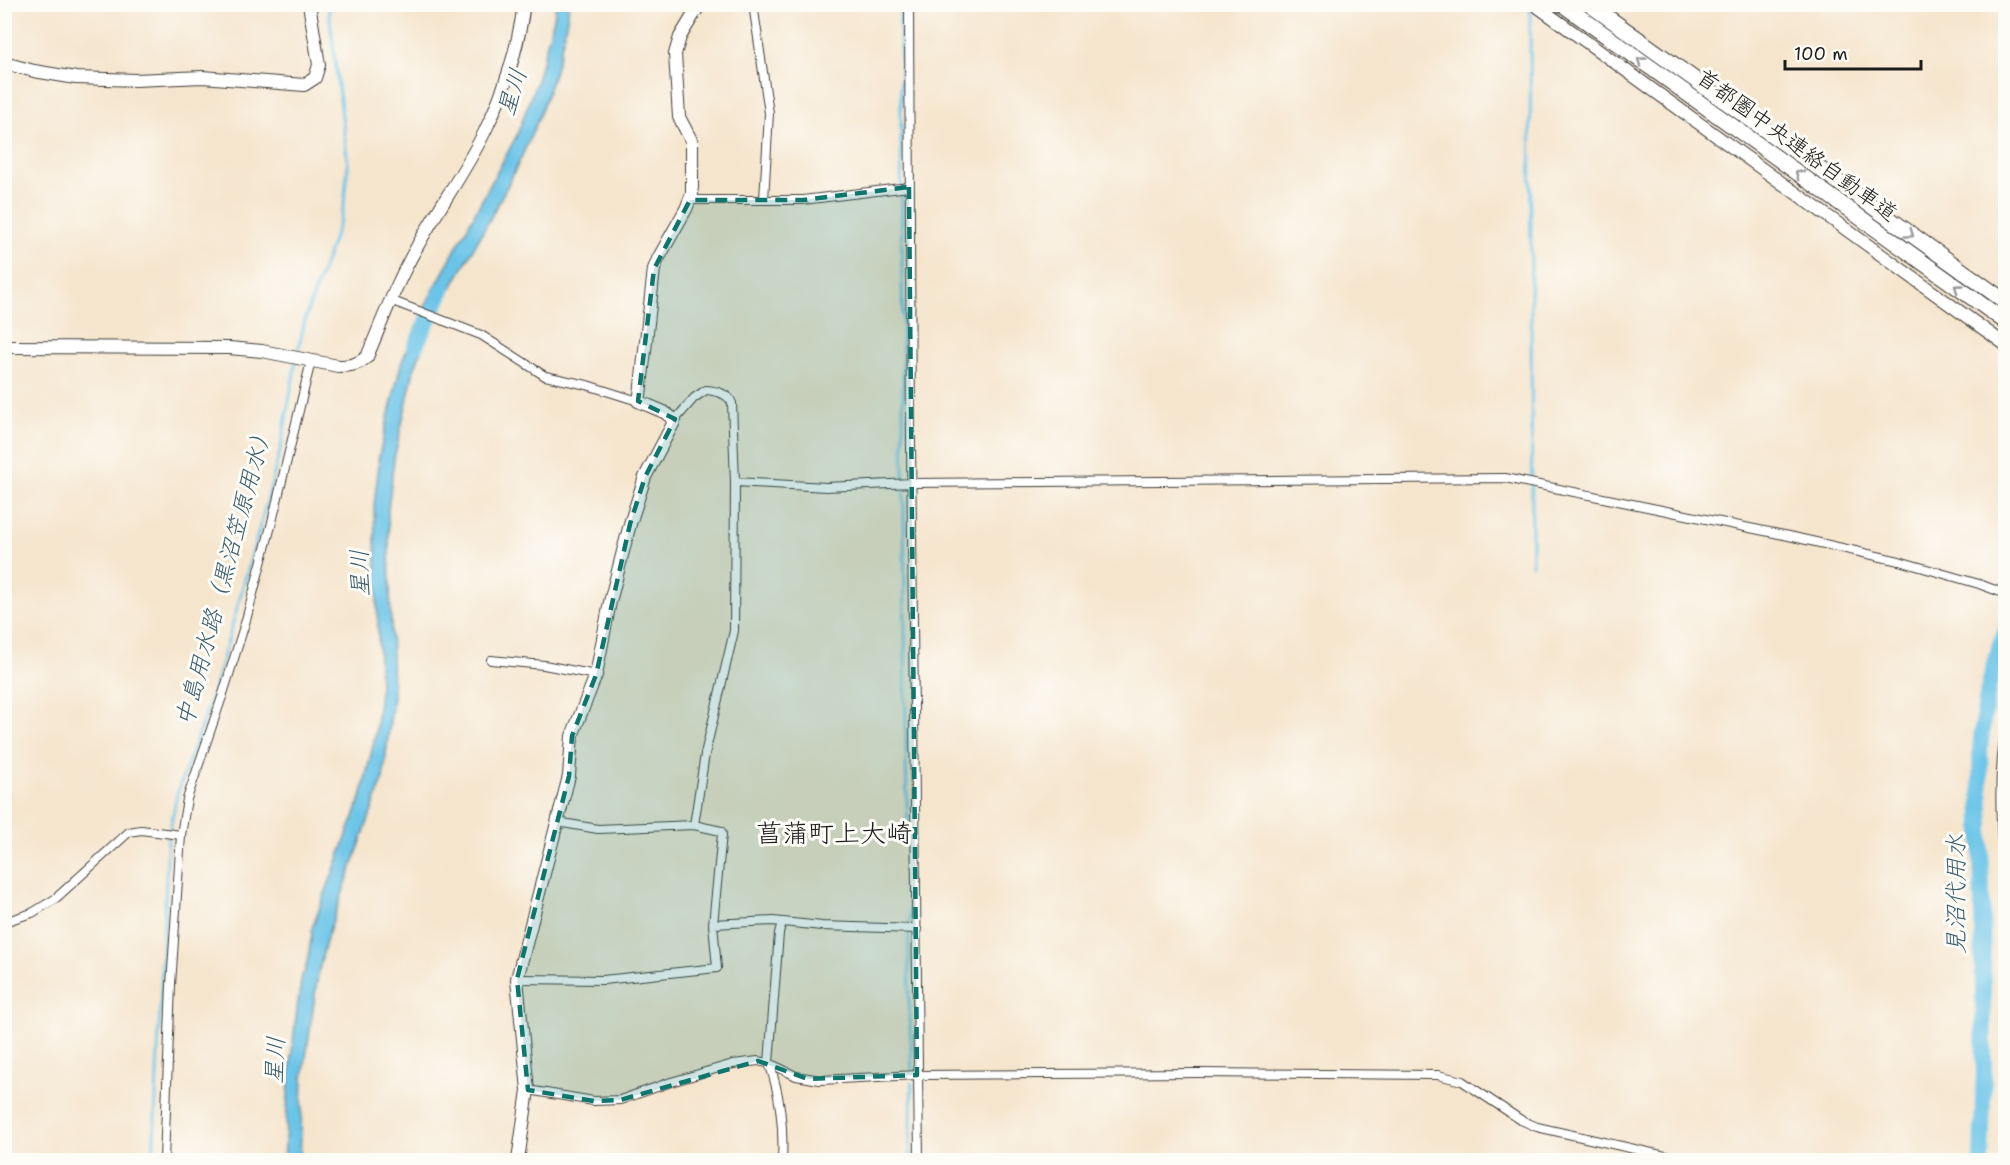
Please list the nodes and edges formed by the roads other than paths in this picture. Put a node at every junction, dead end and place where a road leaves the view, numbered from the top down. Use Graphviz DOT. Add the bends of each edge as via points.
graph roads {
  1 [pos="309,4"];
  2 [pos="524,4"];
  3 [pos="700,4"];
  4 [pos="753,4"];
  5 [pos="909,4"];
  6 [pos="1534,4"];
  7 [pos="1562,4"];
  8 [pos="1589,4"];
  9 [pos="4,63"];
  10 [pos="909,187"];
  11 [pos="690,200"];
  12 [pos="764,200"];
  13 [pos="390,300"];
  14 [pos="2006,302"];
  15 [pos="2006,322"];
  16 [pos="2006,345"];
  17 [pos="4,347"];
  18 [pos="301,359"];
  19 [pos="638,401"];
  20 [pos="675,420"];
  21 [pos="735,482"];
  22 [pos="912,483"];
  23 [pos="2006,594"];
  24 [pos="491,660"];
  25 [pos="596,675"];
  26 [pos="2006,728"];
  27 [pos="557,822"];
  28 [pos="694,825"];
  29 [pos="178,834"];
  30 [pos="2006,907"];
  31 [pos="4,922"];
  32 [pos="782,922"];
  33 [pos="712,924"];
  34 [pos="917,929"];
  35 [pos="517,979"];
  36 [pos="2006,1049"];
  37 [pos="770,1063"];
  38 [pos="917,1075"];
  39 [pos="2005,1089"];
  40 [pos="528,1090"];
  41 [pos="2006,1096"];
  42 [pos="2006,1134"];
  43 [pos="164,1161"];
  44 [pos="518,1161"];
  45 [pos="782,1161"];
  46 [pos="919,1161"];
  47 [pos="1683,1161"];
  48 [pos="2004,1161"];
  1 -- 9 [label="street" via="319,65 315,78 304,85 202,76 97,80"];
  2 -- 13 [label="street" via="514,55 484,133 418,244"];
  3 -- 11 [label="street" via="680,37 675,54 679,117 692,142"];
  4 -- 12 [label="street" via="769,113"];
  5 -- 10 [label="street"];
  6 -- 16 [label="street"];
  15 -- 7 [label="highway, 首都圏中央連絡自動車道, one-way"];
  8 -- 14 [label="highway, 首都圏中央連絡自動車道, one-way"];
  10 -- 12 [label="street" via="802,200"];
  10 -- 22 [label="street"];
  11 -- 12 [label="street"];
  11 -- 19 [label="street" via="654,269"];
  13 -- 18 [label="street" via="362,362 338,366"];
  13 -- 19 [label="street" via="481,335 545,376"];
  17 -- 18 [label="street" via="229,348"];
  18 -- 29 [label="street" via="272,526"];
  19 -- 20 [label="street"];
  20 -- 21 [label="street" via="706,390 728,397 734,416"];
  20 -- 25 [label="street" via="638,496 610,602"];
  21 -- 22 [label="street" via="826,487"];
  21 -- 28 [label="street" via="735,631 705,754"];
  22 -- 23 [label="street" via="1505,478 1899,561"];
  22 -- 34 [label="street"];
  24 -- 25 [label="street"];
  25 -- 27 [label="street" via="573,736 569,776"];
  26 -- 30 [label="street" via="2000,800"];
  27 -- 28 [label="street" via="598,829"];
  27 -- 35 [label="street"];
  28 -- 33 [label="street" via="723,834"];
  29 -- 31 [label="street" via="129,832 55,899 32,913"];
  29 -- 43 [label="street"];
  32 -- 33 [label="street"];
  32 -- 34 [label="street"];
  32 -- 37 [label="street"];
  33 -- 35 [label="street" via="717,968 603,980"];
  34 -- 38 [label="street"];
  35 -- 40 [label="street"];
  36 -- 39 [label="street"];
  37 -- 38 [label="street" via="808,1079"];
  37 -- 40 [label="street" via="733,1064 620,1100 594,1101"];
  37 -- 45 [label="street" via="781,1120"];
  38 -- 46 [label="street"];
  38 -- 47 [label="street" via="1438,1075 1462,1081 1521,1120 1538,1126"];
  39 -- 41 [label="street"];
  40 -- 44 [label="street"];
  42 -- 48 [label="street"];
}
